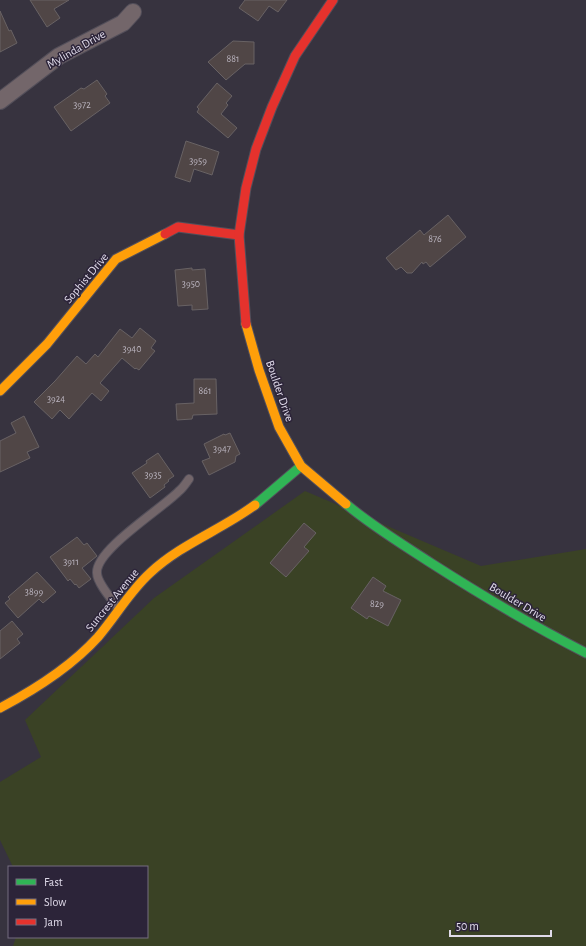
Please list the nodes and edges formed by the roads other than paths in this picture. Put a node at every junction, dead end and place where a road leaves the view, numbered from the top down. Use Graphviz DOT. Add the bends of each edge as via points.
graph roads {
  1 [pos="333,0"];
  2 [pos="133,12"];
  3 [pos="0,101"];
  4 [pos="239,235"];
  5 [pos="0,391"];
  6 [pos="301,466"];
  7 [pos="188,479"];
  8 [pos="120,610"];
  9 [pos="586,653"];
  10 [pos="0,708"];
  1 -- 4 [label="street, Boulder Drive" via="295,56 272,107 256,149"];
  2 -- 3 [label="street, Mylinda Drive" via="124,23 58,56"];
  4 -- 5 [label="street, Sophist Drive" via="178,227 116,259 47,344"];
  4 -- 6 [label="street, Boulder Drive" via="245,321 279,427"];
  6 -- 8 [label="street, Suncrest Avenue" via="231,522 187,544 154,569"];
  6 -- 9 [label="street, Boulder Drive" via="366,521 469,587"];
  7 -- 8 [label="lane" via="180,491 142,520 103,556 98,565 98,579"];
  8 -- 10 [label="street, Suncrest Avenue" via="87,649 58,674"];
}
